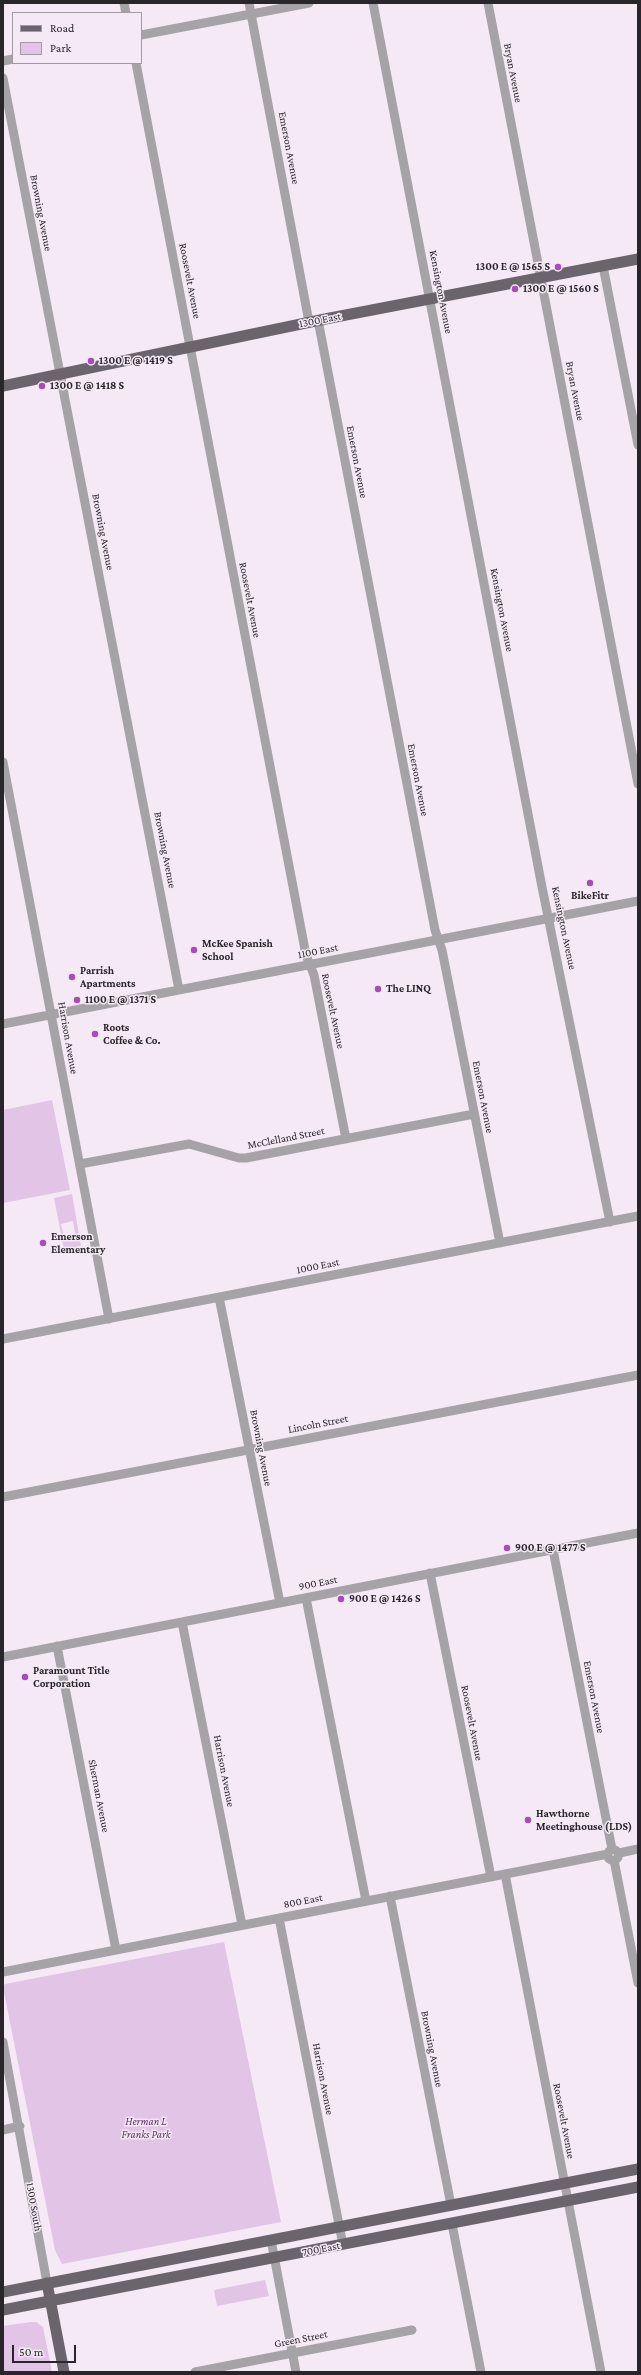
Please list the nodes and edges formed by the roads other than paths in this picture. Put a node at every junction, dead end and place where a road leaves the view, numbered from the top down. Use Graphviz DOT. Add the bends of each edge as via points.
graph roads {
  1 [pos="249,3"];
  2 [pos="309,3"];
  3 [pos="373,3"];
  4 [pos="488,3"];
  5 [pos="252,14"];
  6 [pos="142,35"];
  7 [pos="136,64"];
  8 [pos="3,78"];
  9 [pos="638,259"];
  10 [pos="603,266"];
  11 [pos="541,278"];
  12 [pos="430,299"];
  13 [pos="313,321"];
  14 [pos="190,347"];
  15 [pos="60,374"];
  16 [pos="3,386"];
  17 [pos="638,445"];
  18 [pos="3,762"];
  19 [pos="638,784"];
  20 [pos="638,901"];
  21 [pos="550,918"];
  22 [pos="438,940"];
  23 [pos="310,964"];
  24 [pos="179,990"];
  25 [pos="52,1014"];
  26 [pos="3,1024"];
  27 [pos="474,1114"];
  28 [pos="346,1139"];
  29 [pos="80,1164"];
  30 [pos="638,1216"];
  31 [pos="610,1222"];
  32 [pos="500,1243"];
  33 [pos="219,1297"];
  34 [pos="109,1318"];
  35 [pos="3,1339"];
  36 [pos="638,1375"];
  37 [pos="249,1449"];
  38 [pos="3,1496"];
  39 [pos="638,1533"];
  40 [pos="553,1550"];
  41 [pos="430,1574"];
  42 [pos="306,1598"];
  43 [pos="280,1603"];
  44 [pos="182,1622"];
  45 [pos="57,1646"];
  46 [pos="3,1657"];
  47 [pos="638,1849"];
  48 [pos="613,1854"];
  49 [pos="505,1874"];
  50 [pos="490,1877"];
  51 [pos="390,1896"];
  52 [pos="366,1901"];
  53 [pos="279,1918"];
  54 [pos="242,1925"];
  55 [pos="116,1950"];
  56 [pos="3,1972"];
  57 [pos="638,1983"];
  58 [pos="3,2042"];
  59 [pos="20,2126"];
  60 [pos="3,2130"];
  61 [pos="638,2169"];
  62 [pos="564,2183"];
  63 [pos="638,2187"];
  64 [pos="568,2201"];
  65 [pos="451,2206"];
  66 [pos="452,2224"];
  67 [pos="339,2227"];
  68 [pos="271,2240"];
  69 [pos="343,2245"];
  70 [pos="274,2258"];
  71 [pos="47,2283"];
  72 [pos="3,2292"];
  73 [pos="51,2301"];
  74 [pos="3,2310"];
  75 [pos="412,2330"];
  76 [pos="292,2353"];
  77 [pos="64,2372"];
  78 [pos="195,2372"];
  79 [pos="296,2372"];
  80 [pos="481,2372"];
  81 [pos="601,2372"];
  1 -- 5 [label="street, Emerson Avenue"];
  2 -- 5 [label="street"];
  3 -- 12 [label="street, Kensington Avenue"];
  4 -- 11 [label="street, Bryan Avenue"];
  5 -- 6 [label="street"];
  5 -- 13 [label="street, Emerson Avenue"];
  7 -- 14 [label="street, Roosevelt Avenue"];
  8 -- 15 [label="street, Browning Avenue"];
  9 -- 10 [label="main road, 1300 East"];
  10 -- 11 [label="main road, 1300 East"];
  10 -- 17 [label="street"];
  11 -- 12 [label="main road, 1300 East"];
  11 -- 19 [label="street, Bryan Avenue"];
  12 -- 13 [label="main road, 1300 East"];
  12 -- 21 [label="street, Kensington Avenue"];
  13 -- 14 [label="main road, 1300 East"];
  13 -- 22 [label="street, Emerson Avenue"];
  14 -- 15 [label="main road, 1300 East"];
  14 -- 23 [label="street, Roosevelt Avenue" via="304,947"];
  15 -- 16 [label="main road, 1300 East"];
  15 -- 24 [label="street, Browning Avenue"];
  18 -- 25 [label="street, Harrison Avenue"];
  20 -- 21 [label="street, 1100 East"];
  21 -- 22 [label="street, 1100 East"];
  21 -- 31 [label="street, Kensington Avenue"];
  22 -- 23 [label="street, 1100 East"];
  22 -- 27 [label="street, Emerson Avenue"];
  23 -- 24 [label="street, 1100 East"];
  23 -- 28 [label="street, Roosevelt Avenue"];
  24 -- 25 [label="street, 1100 East"];
  25 -- 26 [label="street, 1100 East"];
  25 -- 29 [label="street, Harrison Avenue"];
  27 -- 28 [label="street, McClelland Street"];
  27 -- 32 [label="street, Emerson Avenue"];
  28 -- 29 [label="street, McClelland Street" via="243,1159 189,1144"];
  29 -- 34 [label="street, Harrison Avenue"];
  30 -- 31 [label="street, 1000 East"];
  31 -- 32 [label="street, 1000 East"];
  32 -- 33 [label="street, 1000 East"];
  33 -- 34 [label="street, 1000 East"];
  33 -- 37 [label="street, Browning Avenue"];
  34 -- 35 [label="street, 1000 East"];
  36 -- 37 [label="street, Lincoln Street"];
  37 -- 38 [label="street, Lincoln Street"];
  37 -- 43 [label="street, Browning Avenue"];
  39 -- 40 [label="street, 900 East"];
  40 -- 41 [label="street, 900 East"];
  40 -- 48 [label="street, Emerson Avenue"];
  41 -- 42 [label="street, 900 East"];
  41 -- 50 [label="street, Roosevelt Avenue"];
  42 -- 43 [label="street, 900 East"];
  42 -- 52 [label="street"];
  43 -- 44 [label="street, 900 East"];
  44 -- 45 [label="street, 900 East"];
  44 -- 54 [label="street, Harrison Avenue"];
  45 -- 46 [label="street, 900 East"];
  45 -- 55 [label="street, Sherman Avenue"];
  47 -- 48 [label="street, 800 East"];
  48 -- 49 [label="street, 800 East"];
  48 -- 57 [label="street, Emerson Avenue"];
  49 -- 50 [label="street, 800 East"];
  49 -- 62 [label="street, Roosevelt Avenue"];
  50 -- 51 [label="street, 800 East"];
  51 -- 52 [label="street, 800 East"];
  51 -- 65 [label="street, Browning Avenue"];
  52 -- 53 [label="street, 800 East"];
  53 -- 54 [label="street, 800 East"];
  53 -- 67 [label="street, Harrison Avenue"];
  54 -- 55 [label="street, 800 East"];
  55 -- 56 [label="street, 800 East"];
  58 -- 59 [label="street, 1300 South"];
  59 -- 60 [label="street"];
  59 -- 71 [label="street, 1300 South"];
  61 -- 62 [label="main road, 700 East"];
  62 -- 64 [label="street, Roosevelt Avenue"];
  62 -- 65 [label="main road, 700 East"];
  63 -- 64 [label="main road, 700 East"];
  64 -- 66 [label="main road, 700 East"];
  64 -- 81 [label="street, Roosevelt Avenue"];
  65 -- 67 [label="main road, 700 East"];
  66 -- 69 [label="main road, 700 East"];
  66 -- 80 [label="street"];
  67 -- 68 [label="main road, 700 East"];
  67 -- 69 [label="street, Harrison Avenue"];
  68 -- 70 [label="street"];
  68 -- 71 [label="main road, 700 East"];
  69 -- 70 [label="main road, 700 East"];
  70 -- 73 [label="main road, 700 East"];
  70 -- 76 [label="street"];
  71 -- 72 [label="main road, 700 East"];
  71 -- 73 [label="main road, 1300 South"];
  73 -- 74 [label="main road, 700 East"];
  73 -- 77 [label="main road, 1300 South"];
  75 -- 76 [label="street, Green Street"];
  76 -- 78 [label="street, Green Street"];
  76 -- 79 [label="street"];
}
